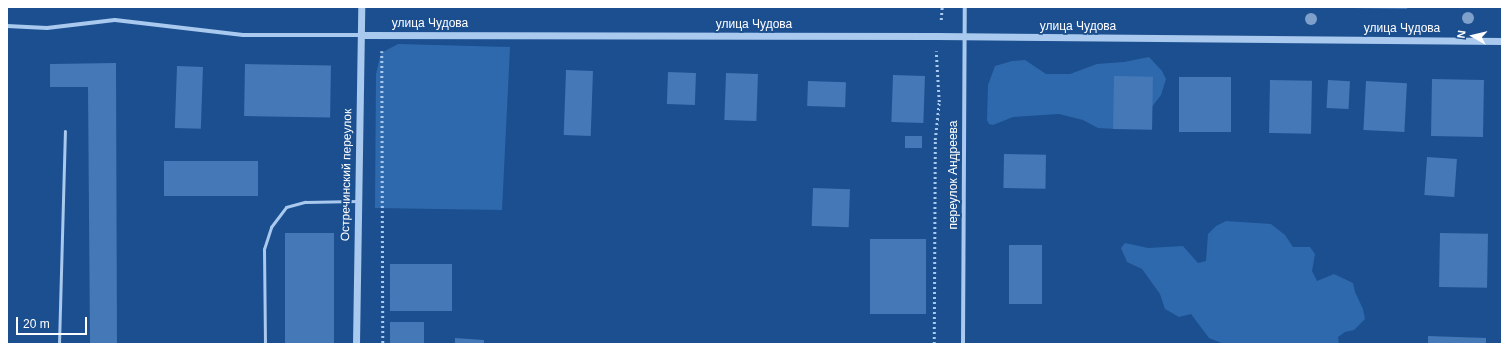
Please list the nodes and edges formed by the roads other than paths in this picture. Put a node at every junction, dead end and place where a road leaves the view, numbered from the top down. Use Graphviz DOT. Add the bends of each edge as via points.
graph roads {
  1 [pos="361,7"];
  2 [pos="965,7"];
  3 [pos="7,26"];
  4 [pos="361,35"];
  5 [pos="964,37"];
  6 [pos="1502,41"];
  7 [pos="66,131"];
  8 [pos="358,201"];
  9 [pos="59,344"];
  10 [pos="264,344"];
  11 [pos="356,344"];
  12 [pos="963,344"];
  1 -- 4 [label="street, Остречинский переулок"];
  2 -- 5 [label="street, переулок Андреева"];
  3 -- 4 [label="street, улица Чудова" via="47,28 115,20 243,36"];
  4 -- 5 [label="street, улица Чудова"];
  4 -- 8 [label="street, Остречинский переулок"];
  5 -- 6 [label="street, улица Чудова"];
  5 -- 12 [label="street, переулок Андреева"];
  7 -- 9 [label="lane"];
  8 -- 10 [label="lane" via="305,202 286,207 271,227 264,249"];
  8 -- 11 [label="street, Остречинский переулок"];
}
